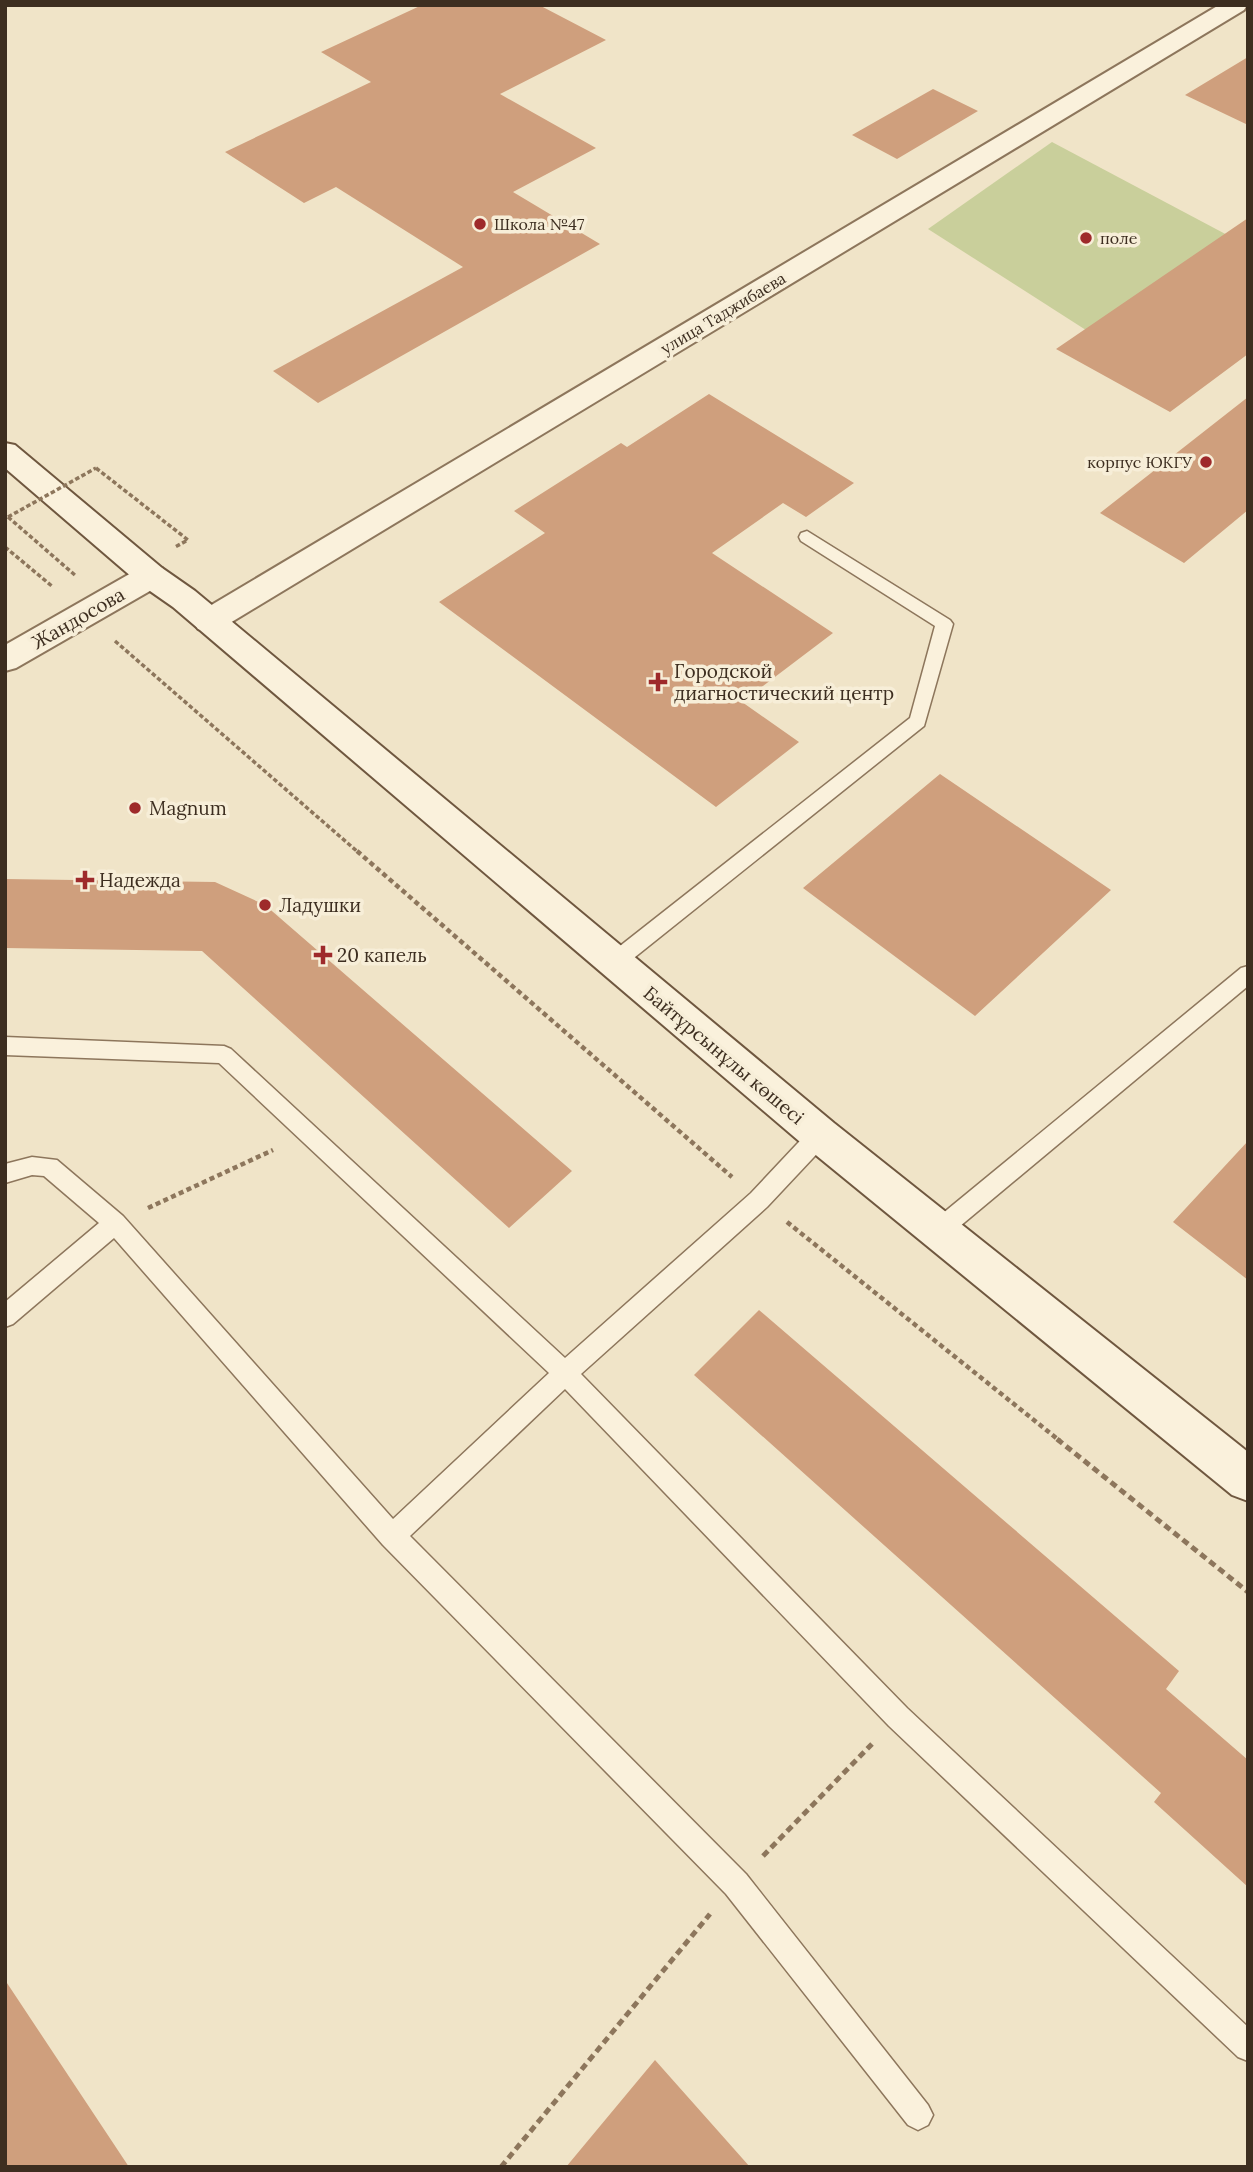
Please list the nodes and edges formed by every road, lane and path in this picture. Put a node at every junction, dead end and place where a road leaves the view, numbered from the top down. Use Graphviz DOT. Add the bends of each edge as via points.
graph roads {
  1 [pos="1236,5"];
  2 [pos="5,452"];
  3 [pos="807,537"];
  4 [pos="188,540"];
  5 [pos="5,547"];
  6 [pos="151,576"];
  7 [pos="78,578"];
  8 [pos="85,614"];
  9 [pos="209,621"];
  10 [pos="5,660"];
  11 [pos="612,963"];
  12 [pos="1248,974"];
  13 [pos="5,1046"];
  14 [pos="308,1134"];
  15 [pos="820,1135"];
  16 [pos="5,1174"];
  17 [pos="758,1199"];
  18 [pos="115,1223"];
  19 [pos="939,1230"];
  20 [pos="5,1317"];
  21 [pos="565,1373"];
  22 [pos="1248,1480"];
  23 [pos="392,1536"];
  24 [pos="1248,1592"];
  25 [pos="898,1717"];
  26 [pos="736,1884"];
  27 [pos="1248,2048"];
  28 [pos="918,2115"];
  29 [pos="501,2167"];
  1 -- 9 [label="street, улица Таджибаева"];
  2 -- 6 [label="street"];
  3 -- 11 [label="lane" via="944,624 918,721"];
  4 -- 7 [label="path, bridge" via="96,468 8,517"];
  5 -- 8 [label="path"];
  6 -- 8 [label="street, Жандосова"];
  6 -- 9 [label="street, Байтұрсынұлы көшесі"];
  8 -- 10 [label="street, Жандосова"];
  8 -- 17 [label="path"];
  9 -- 11 [label="street, Байтұрсынұлы көшесі"];
  11 -- 15 [label="street, Байтұрсынұлы көшесі"];
  12 -- 19 [label="lane"];
  13 -- 14 [label="lane" via="224,1055"];
  14 -- 18 [label="path"];
  14 -- 21 [label="lane"];
  15 -- 17 [label="lane"];
  15 -- 19 [label="street, Байтұрсынұлы көшесі"];
  16 -- 18 [label="lane" via="32,1166 49,1167"];
  17 -- 21 [label="lane"];
  17 -- 24 [label="path"];
  18 -- 20 [label="lane"];
  18 -- 23 [label="lane"];
  19 -- 22 [label="street, Байтұрсынұлы көшесі"];
  21 -- 23 [label="lane"];
  21 -- 25 [label="lane"];
  23 -- 26 [label="lane"];
  25 -- 26 [label="path"];
  25 -- 27 [label="lane"];
  26 -- 28 [label="lane"];
  26 -- 29 [label="path"];
}
